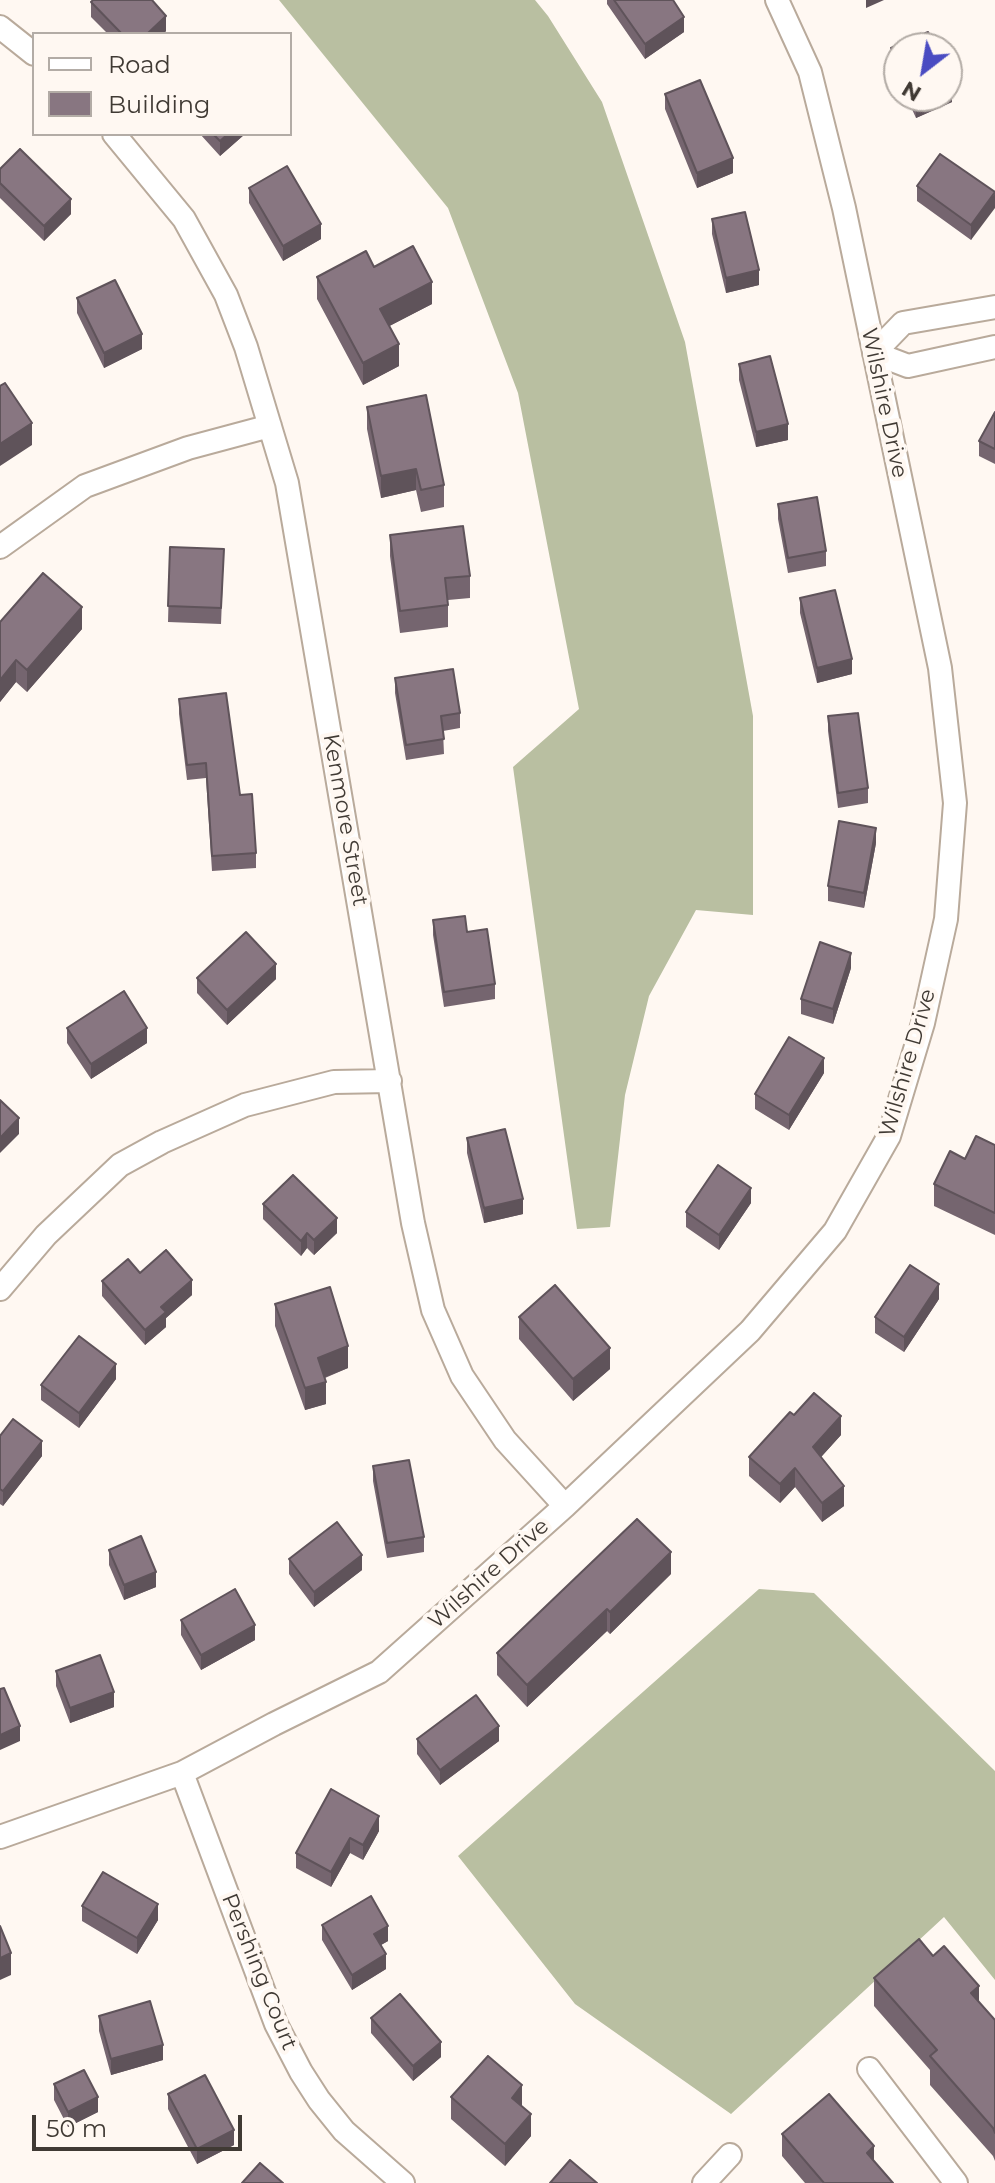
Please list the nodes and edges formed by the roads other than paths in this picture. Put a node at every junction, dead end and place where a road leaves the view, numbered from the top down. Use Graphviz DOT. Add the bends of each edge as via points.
graph roads {
  1 [pos="777,0"];
  2 [pos="0,27"];
  3 [pos="32,52"];
  4 [pos="116,136"];
  5 [pos="995,307"];
  6 [pos="995,347"];
  7 [pos="874,353"];
  8 [pos="270,426"];
  9 [pos="0,547"];
  10 [pos="390,1081"];
  11 [pos="0,1289"];
  12 [pos="565,1506"];
  13 [pos="182,1773"];
  14 [pos="0,1837"];
  15 [pos="869,2069"];
  16 [pos="730,2155"];
  17 [pos="403,2183"];
  18 [pos="704,2183"];
  19 [pos="956,2183"];
  1 -- 7 [label="street, Wilshire Drive" via="810,72"];
  2 -- 3 [label="street"];
  4 -- 8 [label="street, Kenmore Street" via="184,219 226,295"];
  5 -- 7 [label="street" via="903,323"];
  6 -- 7 [label="street" via="908,366"];
  7 -- 12 [label="street, Wilshire Drive" via="940,668 955,803 946,919 923,1023 889,1136 835,1231 750,1331"];
  8 -- 9 [label="street" via="188,448 85,486"];
  8 -- 10 [label="street, Kenmore Street" via="287,483"];
  10 -- 11 [label="street" via="319,1085 245,1105 162,1142 120,1165 46,1235"];
  10 -- 12 [label="street, Kenmore Street" via="433,1310 462,1376 496,1427"];
  12 -- 13 [label="street, Wilshire Drive" via="379,1672"];
  13 -- 14 [label="street, Wilshire Drive"];
  13 -- 17 [label="street, Pershing Court" via="276,2024 301,2072 344,2131"];
  15 -- 19 [label="street"];
  16 -- 18 [label="street"];
}
